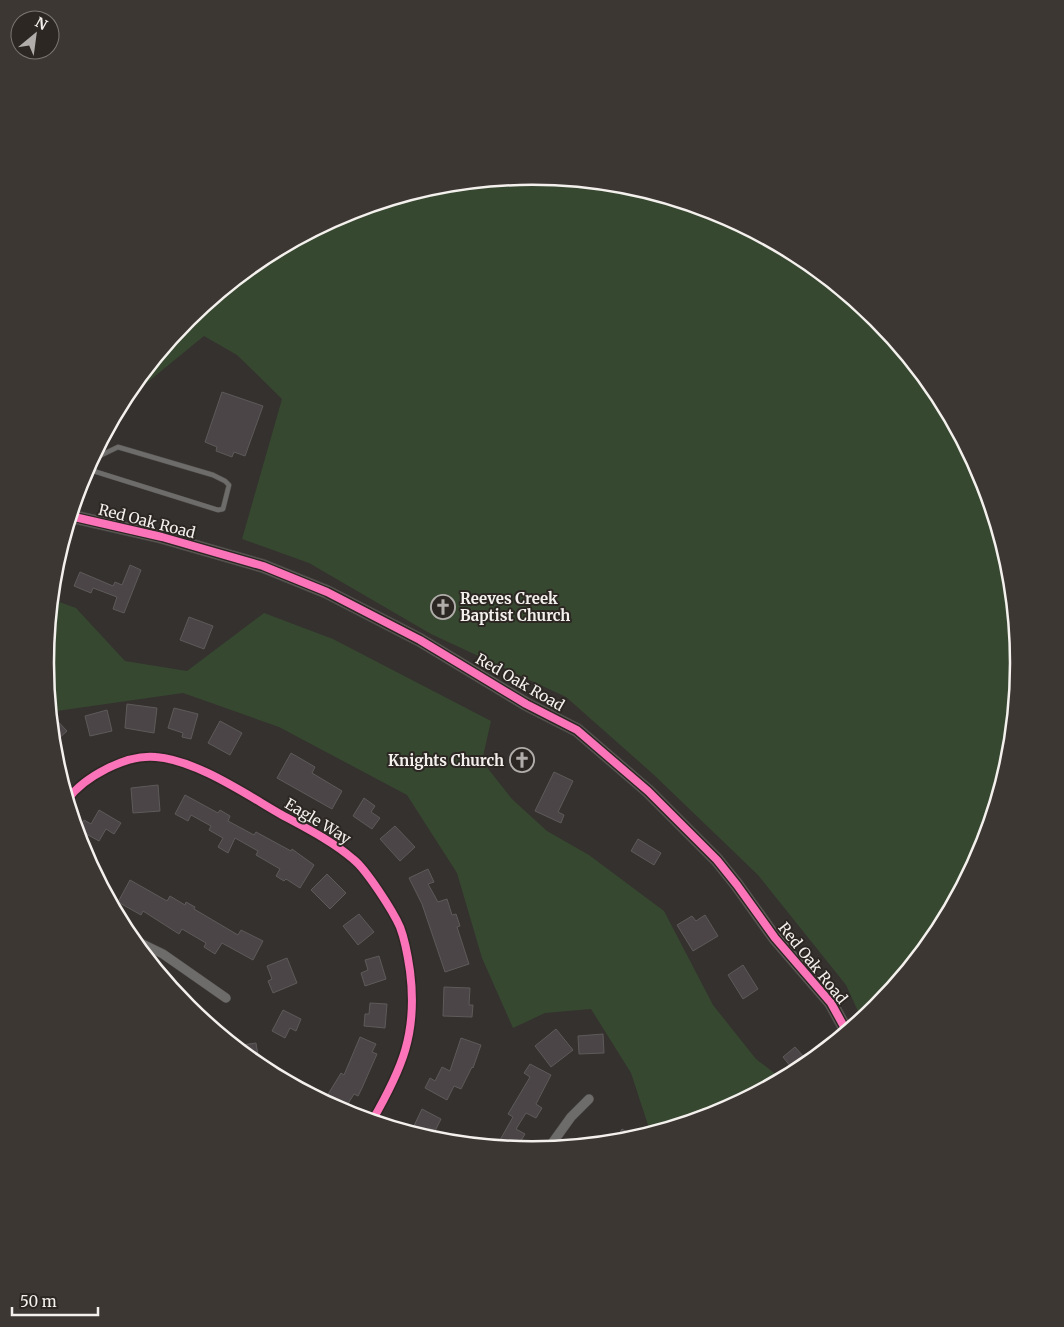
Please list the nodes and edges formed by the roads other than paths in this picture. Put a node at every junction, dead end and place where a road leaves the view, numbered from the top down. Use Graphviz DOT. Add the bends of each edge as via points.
graph roads {
  1 [pos="101,455"];
  2 [pos="94,471"];
  3 [pos="77,518"];
  4 [pos="72,794"];
  5 [pos="146,946"];
  6 [pos="226,998"];
  7 [pos="844,1026"];
  8 [pos="589,1099"];
  9 [pos="376,1115"];
  10 [pos="553,1141"];
  1 -- 2 [label="lane" via="118,447 214,475 229,485 223,509"];
  3 -- 7 [label="street, Red Oak Road" via="162,537 263,566 327,592 420,640 526,704 577,730 648,791 717,860 775,938 831,1003"];
  4 -- 9 [label="street, Eagle Way" via="95,774 130,760 155,757 190,765 314,833 354,859 400,927 412,990 412,1020 405,1054"];
  5 -- 6 [label="street"];
  8 -- 10 [label="street"];
}
